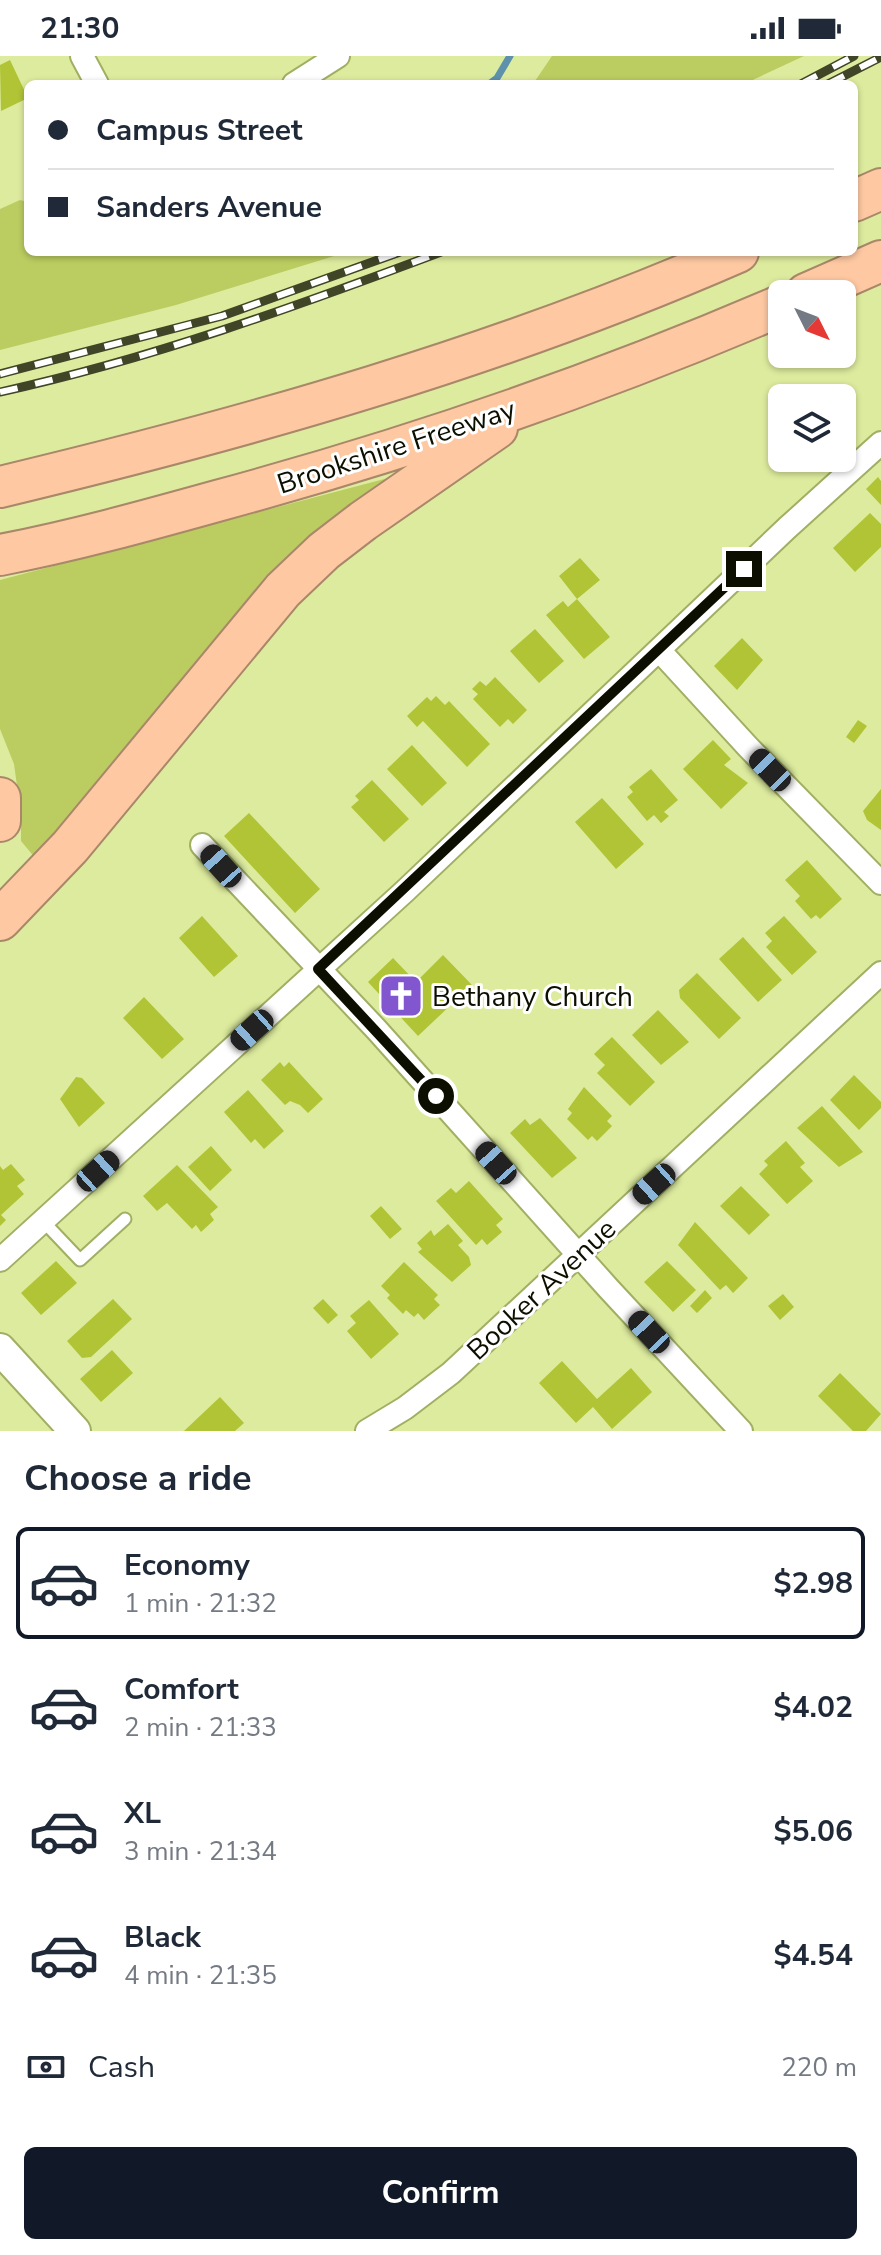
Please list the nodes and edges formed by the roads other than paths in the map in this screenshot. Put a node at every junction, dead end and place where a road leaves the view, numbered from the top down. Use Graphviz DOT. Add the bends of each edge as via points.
graph roads {
  1 [pos="82,56"];
  2 [pos="338,56"];
  3 [pos="95,80"];
  4 [pos="300,80"];
  5 [pos="881,189"];
  6 [pos="858,199"];
  7 [pos="728,256"];
  8 [pos="881,261"];
  9 [pos="838,280"];
  10 [pos="768,311"];
  11 [pos="535,402"];
  12 [pos="881,443"];
  13 [pos="0,487"];
  14 [pos="0,555"];
  15 [pos="659,650"];
  16 [pos="0,798"];
  17 [pos="0,821"];
  18 [pos="202,845"];
  19 [pos="881,883"];
  20 [pos="0,920"];
  21 [pos="318,969"];
  22 [pos="881,973"];
  23 [pos="125,1219"];
  24 [pos="43,1221"];
  25 [pos="579,1255"];
  26 [pos="0,1260"];
  27 [pos="0,1349"];
  28 [pos="75,1431"];
  29 [pos="367,1431"];
  30 [pos="741,1431"];
  1 -- 3 [label="street"];
  2 -- 4 [label="street"];
  5 -- 6 [label="highway"];
  7 -- 13 [label="highway" via="497,346 354,393"];
  8 -- 9 [label="highway"];
  10 -- 11 [label="highway, Brookshire Freeway"];
  11 -- 14 [label="highway, Brookshire Freeway" via="301,478"];
  11 -- 20 [label="highway" via="313,561 70,847"];
  12 -- 15 [label="street"];
  15 -- 19 [label="street"];
  15 -- 21 [label="street"];
  16 -- 17 [label="highway"];
  18 -- 21 [label="street"];
  21 -- 24 [label="street"];
  21 -- 25 [label="street"];
  22 -- 25 [label="street, Booker Avenue"];
  23 -- 24 [label="lane" via="80,1260"];
  24 -- 26 [label="street"];
  25 -- 29 [label="street, Booker Avenue" via="451,1373"];
  25 -- 30 [label="street"];
  27 -- 28 [label="main road"];
}
